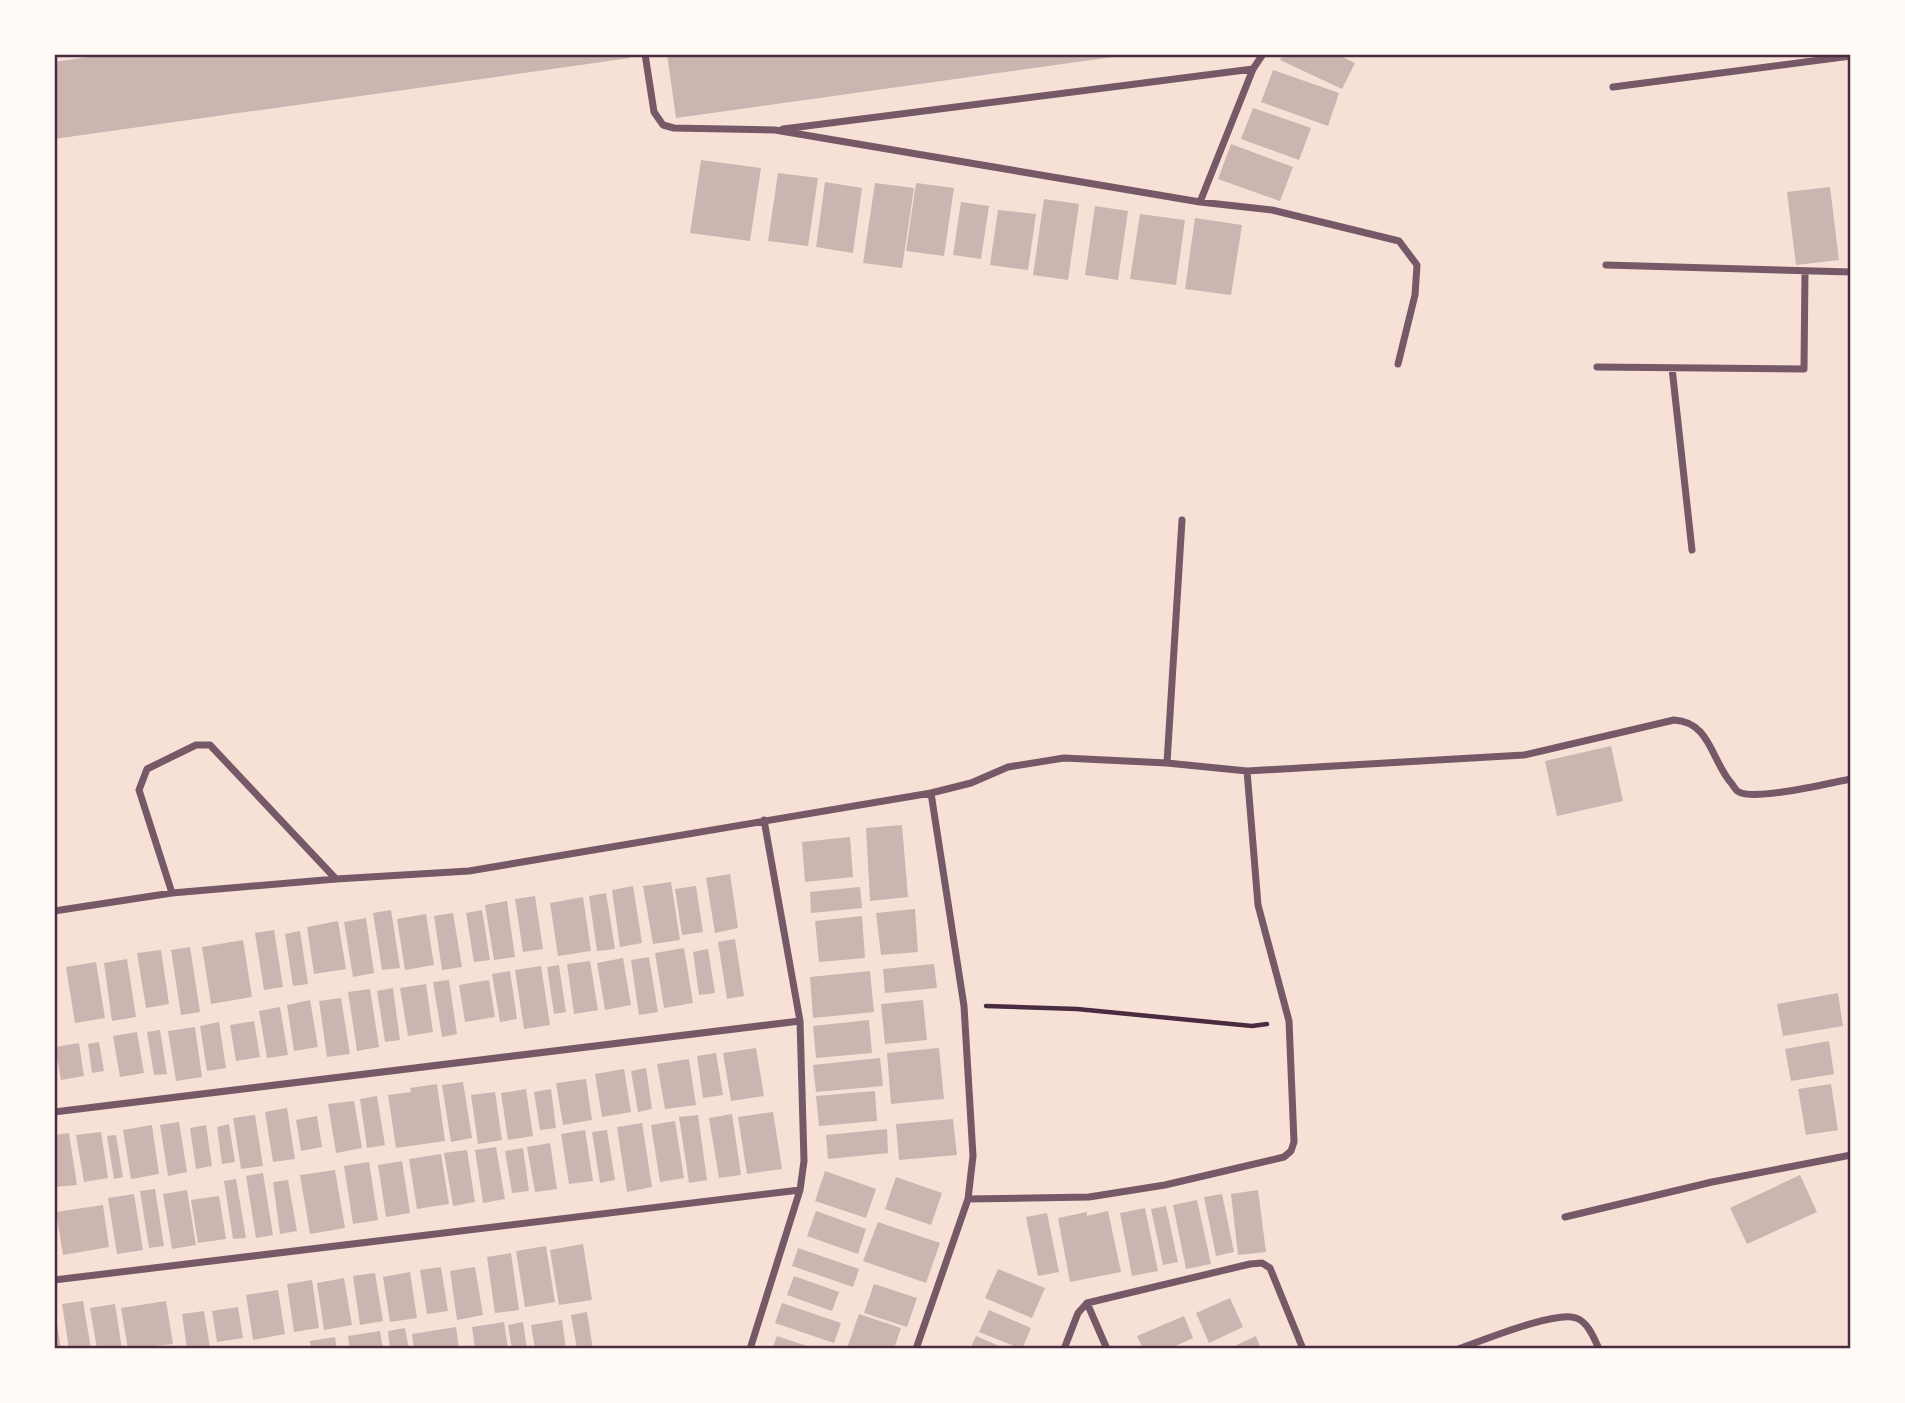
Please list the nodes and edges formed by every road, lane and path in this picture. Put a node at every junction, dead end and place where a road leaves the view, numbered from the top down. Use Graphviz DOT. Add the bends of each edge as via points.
graph roads {
  1 [pos="645,54"];
  2 [pos="1263,54"];
  3 [pos="1851,56"];
  4 [pos="1253,69"];
  5 [pos="1613,87"];
  6 [pos="775,130"];
  7 [pos="1199,202"];
  8 [pos="1606,265"];
  9 [pos="1805,271"];
  10 [pos="1851,272"];
  11 [pos="1398,364"];
  12 [pos="1597,367"];
  13 [pos="1672,368"];
  14 [pos="1182,520"];
  15 [pos="1692,550"];
  16 [pos="1167,763"];
  17 [pos="1247,771"];
  18 [pos="1851,779"];
  19 [pos="931,793"];
  20 [pos="764,820"];
  21 [pos="336,879"];
  22 [pos="172,893"];
  23 [pos="54,911"];
  24 [pos="964,1006"];
  25 [pos="800,1021"];
  26 [pos="1289,1021"];
  27 [pos="54,1112"];
  28 [pos="1851,1155"];
  29 [pos="800,1190"];
  30 [pos="968,1199"];
  31 [pos="1565,1217"];
  32 [pos="54,1280"];
  33 [pos="1087,1303"];
  34 [pos="750,1349"];
  35 [pos="916,1349"];
  36 [pos="1064,1349"];
  37 [pos="1107,1349"];
  38 [pos="1303,1349"];
  39 [pos="1458,1349"];
  40 [pos="1599,1349"];
  1 -- 6 [label="street" via="654,112 663,125"];
  2 -- 4 [label="street"];
  3 -- 5 [label="street"];
  4 -- 6 [label="street"];
  4 -- 7 [label="street"];
  6 -- 7 [label="street"];
  7 -- 11 [label="street" via="1272,210 1399,240 1417,265 1415,295"];
  8 -- 9 [label="street"];
  9 -- 10 [label="street"];
  9 -- 13 [label="street" via="1804,369"];
  12 -- 13 [label="street"];
  13 -- 15 [label="street"];
  14 -- 16 [label="street"];
  16 -- 17 [label="street"];
  16 -- 19 [label="street" via="1064,758 1007,767"];
  17 -- 18 [label="street" via="1524,755 1674,720 1688,721 1699,729 1739,792 1762,796"];
  17 -- 26 [label="street" via="1258,905"];
  19 -- 20 [label="street"];
  19 -- 24 [label="street"];
  20 -- 21 [label="street" via="469,872"];
  20 -- 25 [label="street"];
  21 -- 22 [label="street"];
  21 -- 22 [label="street" via="210,745 196,745 146,769 139,790"];
  22 -- 23 [label="street"];
  24 -- 26 [label="path" via="1076,1009 1252,1026"];
  24 -- 30 [label="street" via="973,1156"];
  25 -- 27 [label="street"];
  25 -- 29 [label="street" via="804,1161"];
  26 -- 30 [label="street" via="1294,1142 1284,1157 1165,1185 1089,1197"];
  28 -- 31 [label="street"];
  29 -- 32 [label="street"];
  29 -- 34 [label="street"];
  30 -- 35 [label="street"];
  33 -- 36 [label="street" via="1077,1313"];
  33 -- 37 [label="street"];
  33 -- 38 [label="street" via="1262,1263 1270,1268"];
  39 -- 40 [label="street" via="1550,1318 1574,1317 1583,1322"];
}
